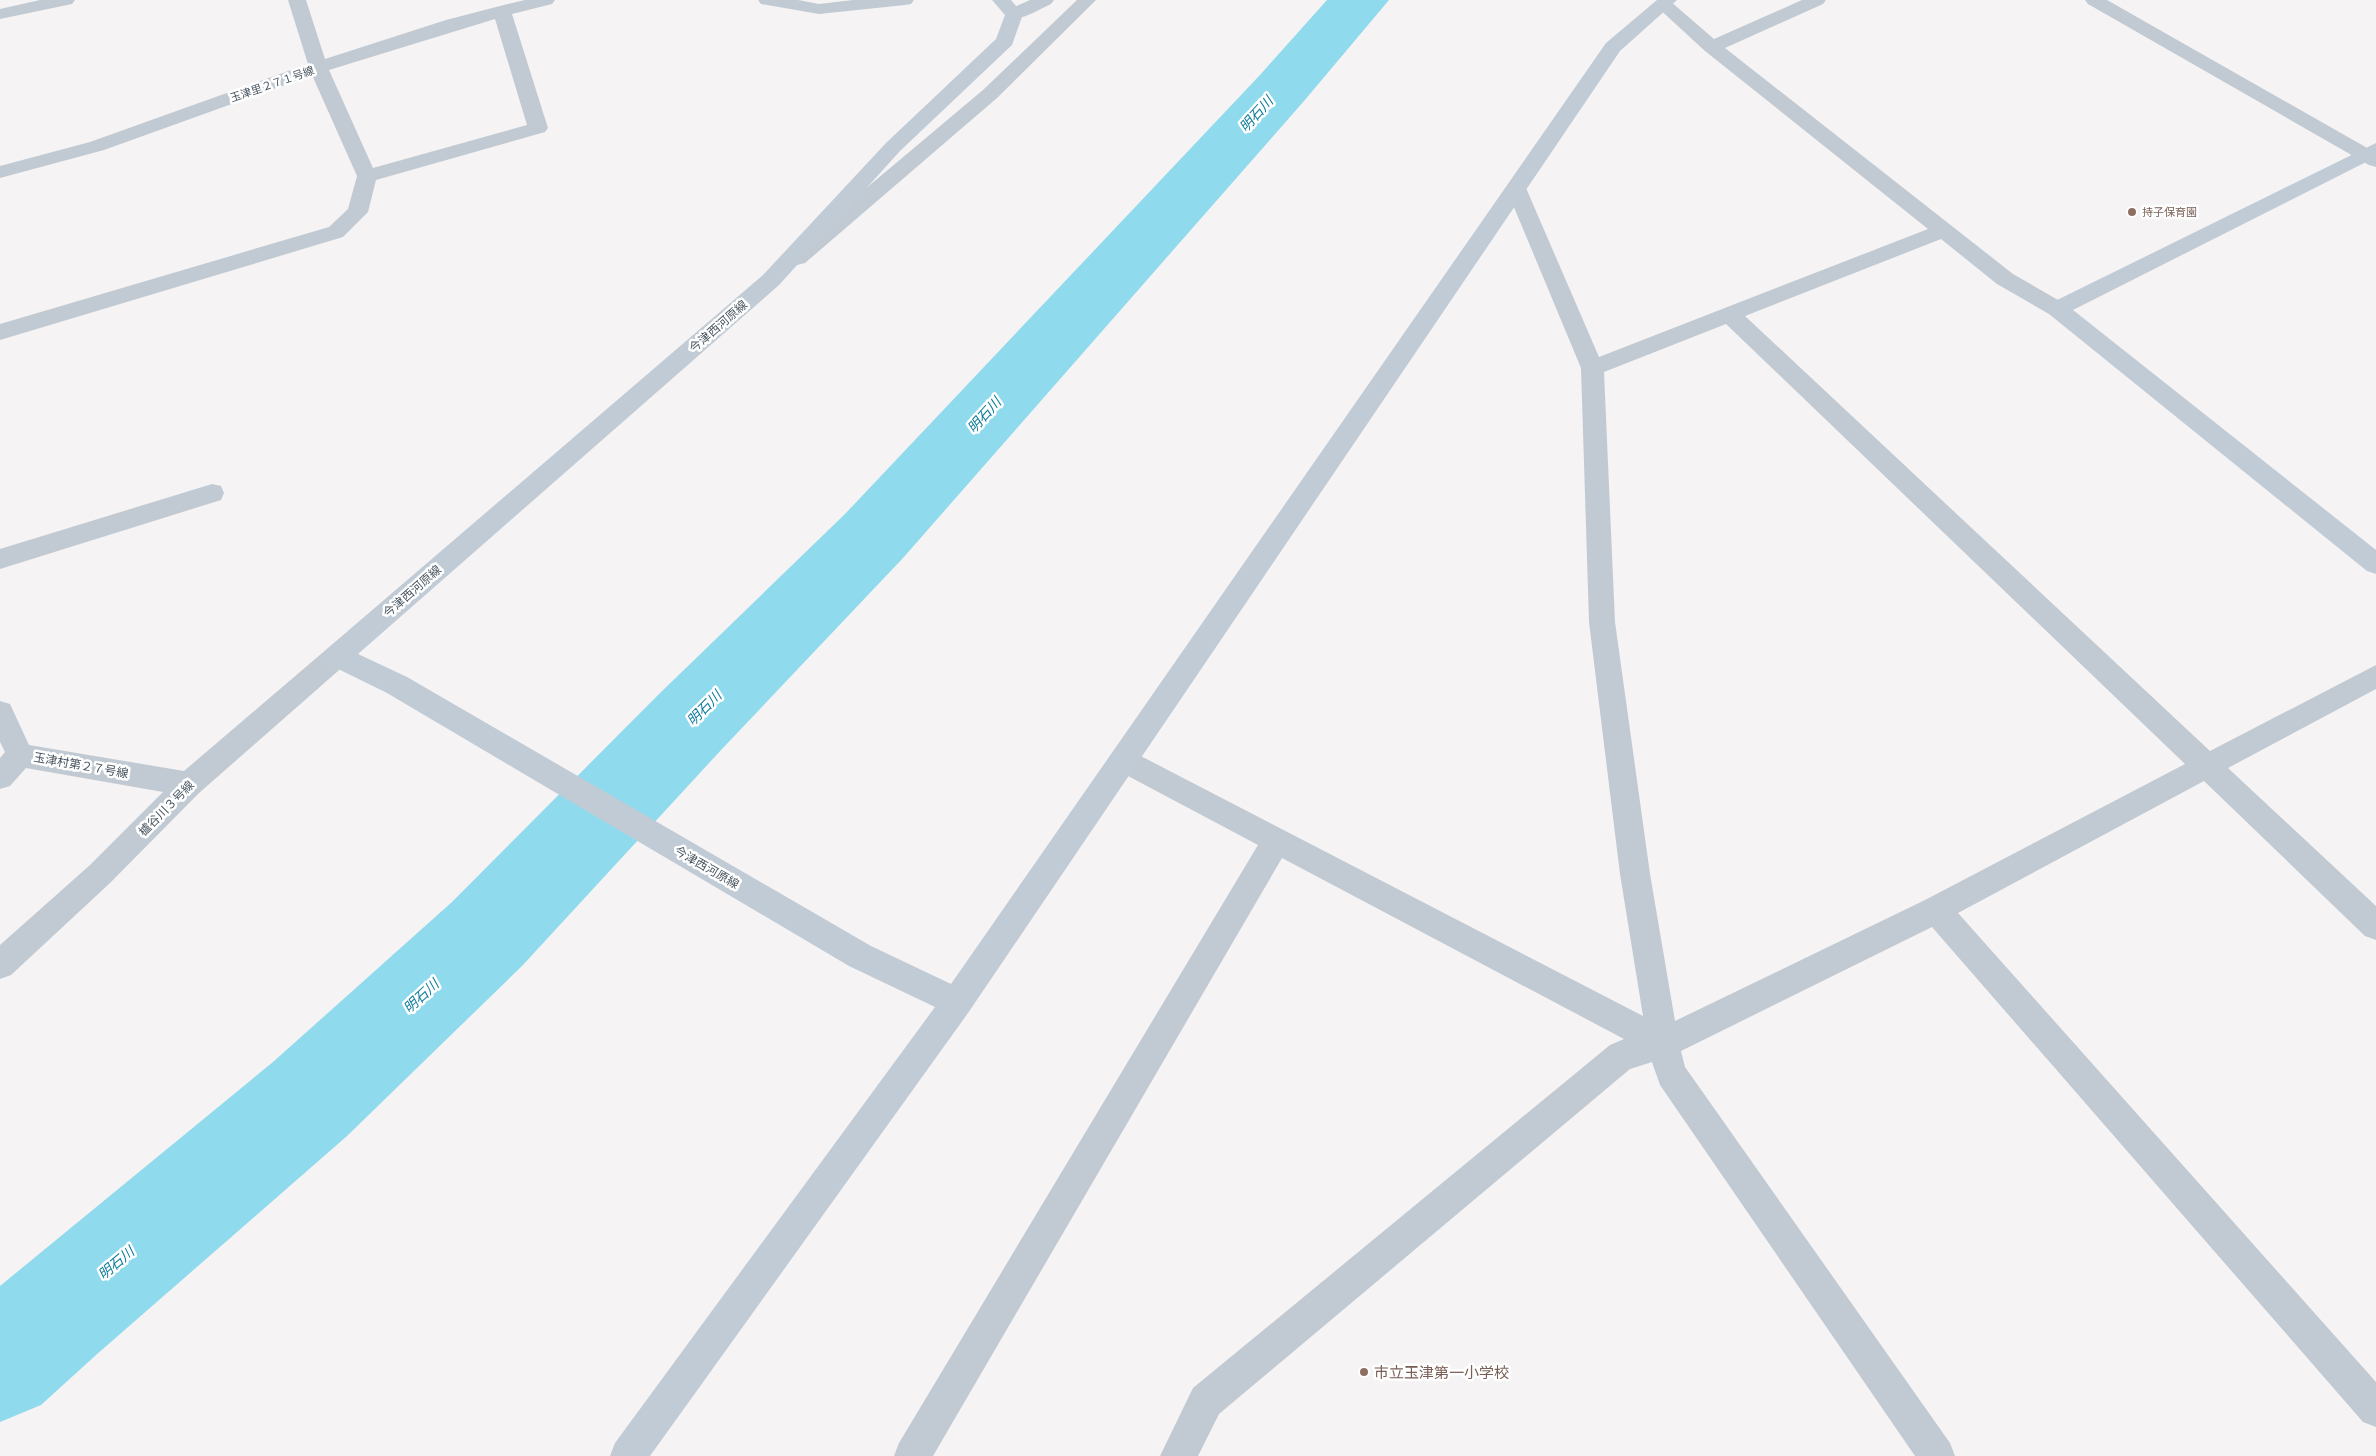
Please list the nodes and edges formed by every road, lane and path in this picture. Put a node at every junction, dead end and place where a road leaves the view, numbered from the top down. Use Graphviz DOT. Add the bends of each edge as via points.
graph roads {
  1 [pos="66,0"];
  2 [pos="297,0"];
  3 [pos="546,0"];
  4 [pos="767,0"];
  5 [pos="905,0"];
  6 [pos="1001,0"];
  7 [pos="1045,0"];
  8 [pos="1087,0"];
  9 [pos="1817,0"];
  10 [pos="2094,0"];
  11 [pos="1666,3"];
  12 [pos="502,11"];
  13 [pos="0,14"];
  14 [pos="1014,14"];
  15 [pos="1712,47"];
  16 [pos="318,68"];
  17 [pos="2372,155"];
  18 [pos="0,172"];
  19 [pos="367,176"];
  20 [pos="1516,188"];
  21 [pos="1944,230"];
  22 [pos="771,280"];
  23 [pos="2058,309"];
  24 [pos="1729,314"];
  25 [pos="0,332"];
  26 [pos="1592,368"];
  27 [pos="212,493"];
  28 [pos="0,559"];
  29 [pos="2376,564"];
  30 [pos="337,656"];
  31 [pos="2376,676"];
  32 [pos="0,712"];
  33 [pos="20,755"];
  34 [pos="1123,760"];
  35 [pos="2207,766"];
  36 [pos="0,777"];
  37 [pos="189,784"];
  38 [pos="1277,840"];
  39 [pos="1936,910"];
  40 [pos="2376,926"];
  41 [pos="0,965"];
  42 [pos="957,1002"];
  43 [pos="1663,1043"];
  44 [pos="2376,1409"];
  45 [pos="632,1455"];
  46 [pos="912,1456"];
  47 [pos="1178,1456"];
  48 [pos="1937,1456"];
  1 -- 13 [label="street"];
  2 -- 16 [label="street"];
  3 -- 12 [label="street, 玉津里２７１号線"];
  4 -- 5 [label="street" via="820,9"];
  6 -- 14 [label="street"];
  7 -- 14 [label="street"];
  8 -- 22 [label="street" via="990,94"];
  9 -- 15 [label="street"];
  10 -- 17 [label="street"];
  11 -- 15 [label="street"];
  11 -- 20 [label="street" via="1613,47"];
  12 -- 16 [label="street, 玉津里２７１号線"];
  12 -- 19 [label="street" via="538,128"];
  14 -- 22 [label="street, 今津西河原線" via="1005,41 893,148"];
  15 -- 21 [label="street"];
  16 -- 18 [label="street, 玉津里２７１号線" via="97,146"];
  16 -- 19 [label="street"];
  17 -- 23 [label="street"];
  19 -- 25 [label="street" via="358,212 336,232"];
  20 -- 26 [label="street"];
  20 -- 34 [label="street"];
  21 -- 23 [label="street" via="2005,279"];
  21 -- 24 [label="street"];
  22 -- 30 [label="street, 今津西河原線"];
  23 -- 29 [label="street"];
  24 -- 26 [label="street"];
  24 -- 35 [label="street"];
  26 -- 43 [label="street" via="1602,622 1635,874"];
  27 -- 28 [label="street"];
  30 -- 37 [label="street, 櫨谷川３号線"];
  30 -- 42 [label="street, 今津西河原線" via="397,685 860,956"];
  31 -- 35 [label="street"];
  32 -- 33 [label="street, 玉津村第２７号線"];
  33 -- 36 [label="street"];
  33 -- 37 [label="street, 玉津村第２７号線"];
  34 -- 38 [label="street"];
  34 -- 42 [label="street"];
  35 -- 39 [label="street"];
  35 -- 40 [label="street"];
  37 -- 41 [label="street, 櫨谷川３号線" via="100,874"];
  38 -- 43 [label="street"];
  38 -- 46 [label="street"];
  39 -- 43 [label="street"];
  39 -- 44 [label="street"];
  42 -- 45 [label="street"];
  43 -- 47 [label="street" via="1622,1056 1206,1401"];
  43 -- 48 [label="street" via="1670,1074"];
}
